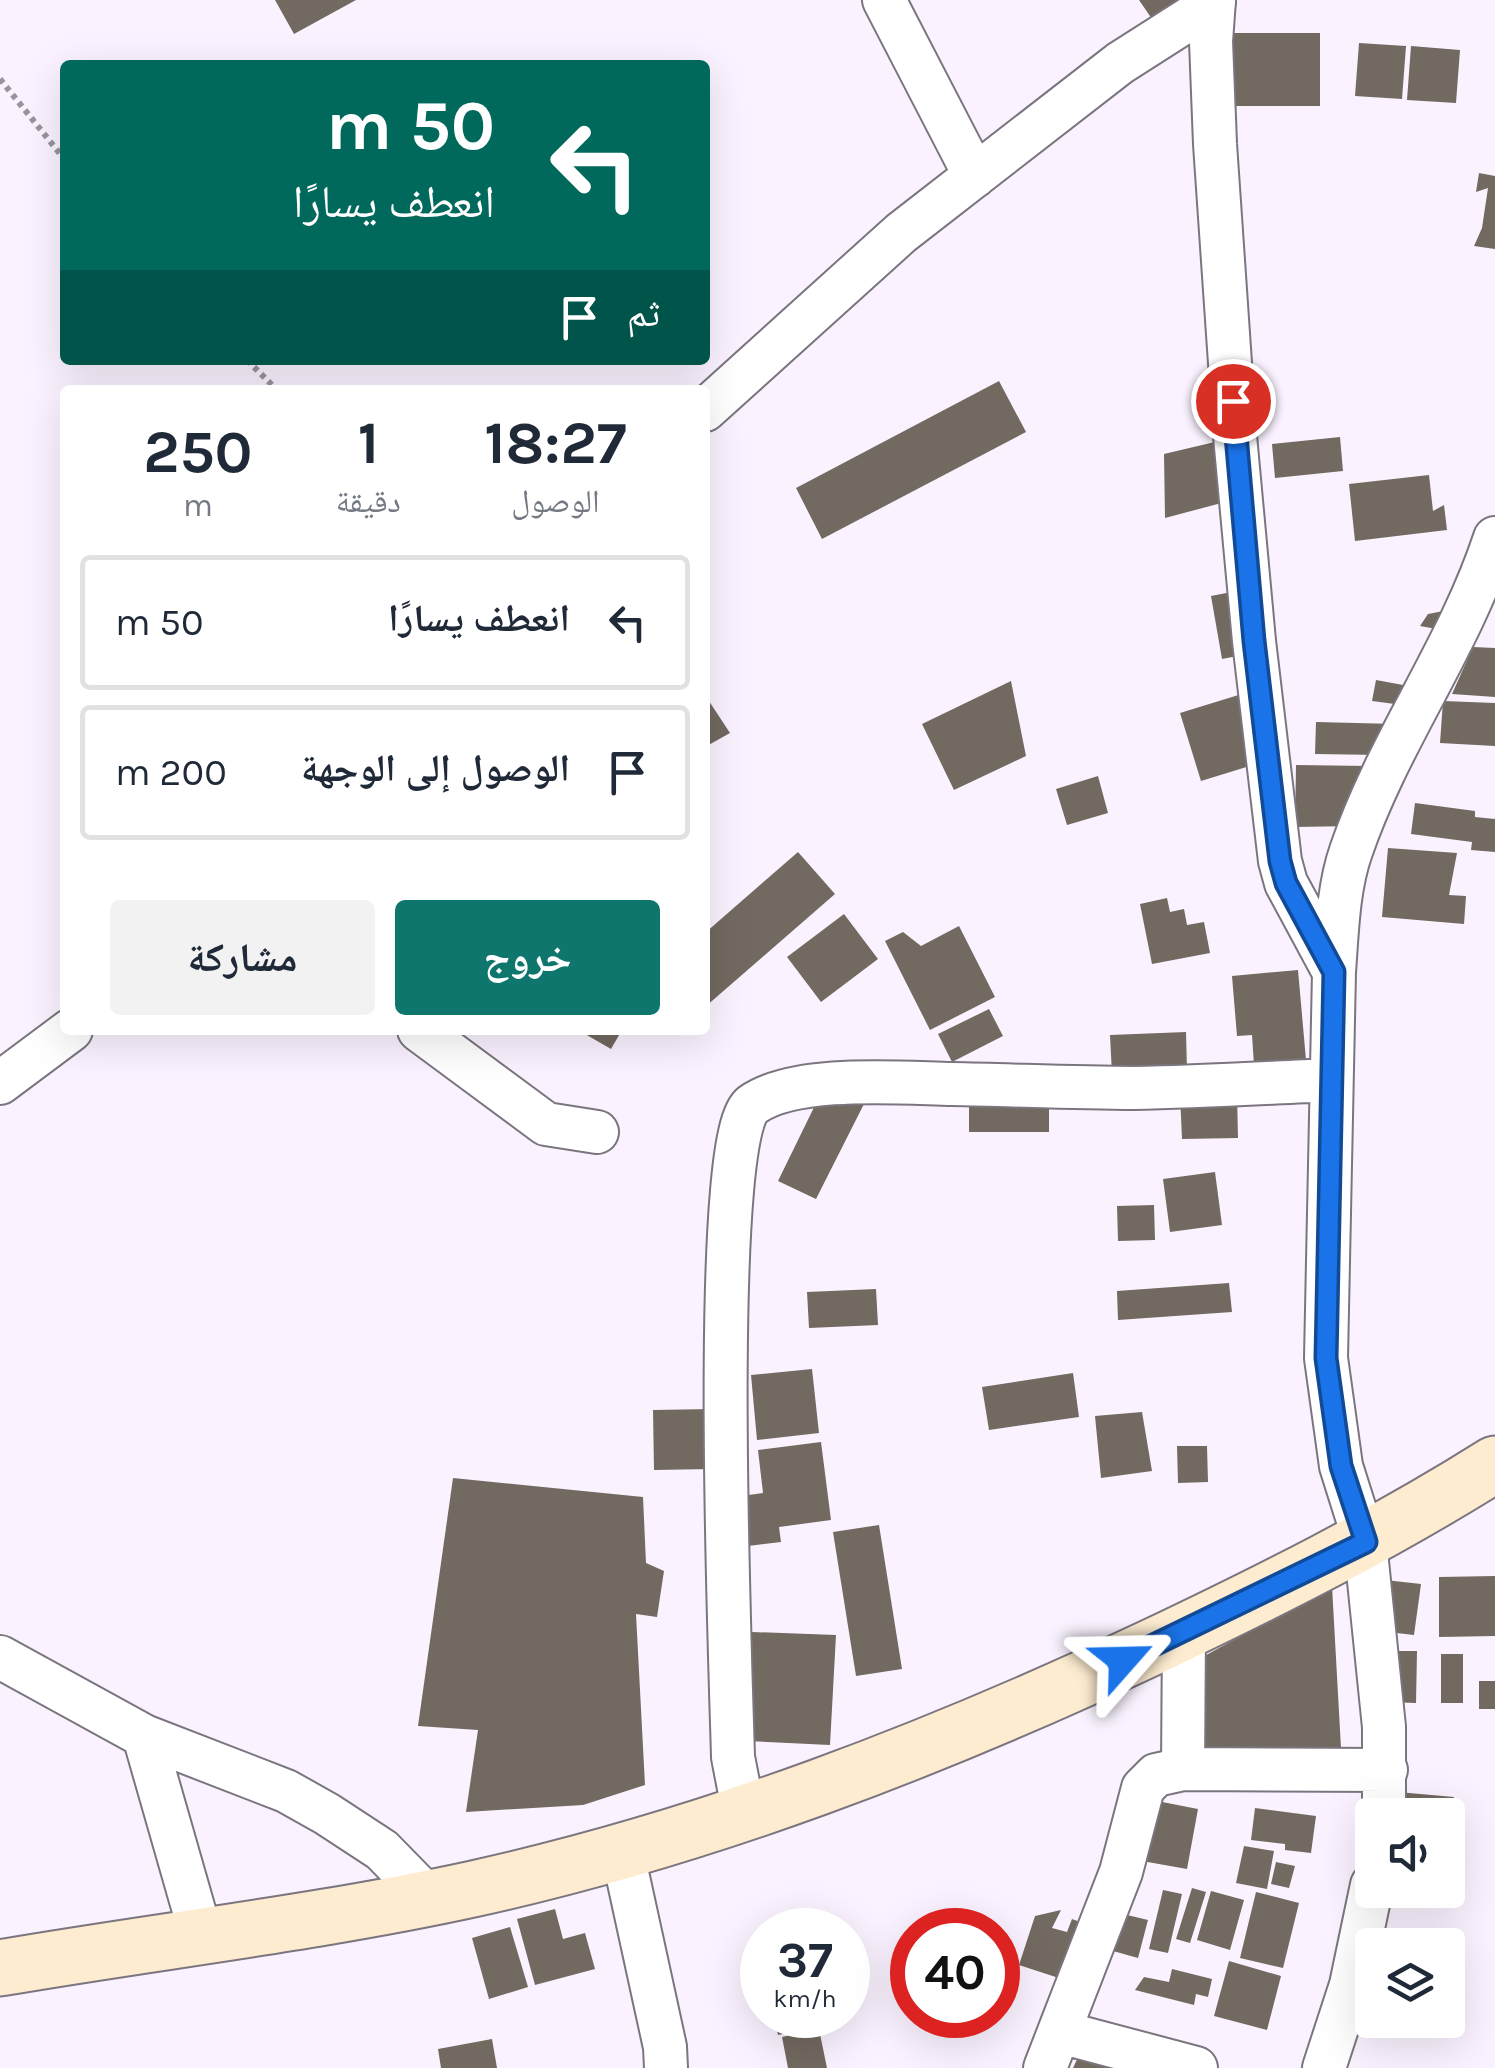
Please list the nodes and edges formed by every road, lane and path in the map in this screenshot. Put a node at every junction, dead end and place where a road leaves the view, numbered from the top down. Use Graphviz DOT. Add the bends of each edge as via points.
graph roads {
  1 [pos="884,0"];
  2 [pos="1214,1"];
  3 [pos="0,79"];
  4 [pos="60,154"];
  5 [pos="976,176"];
  6 [pos="252,365"];
  7 [pos="272,385"];
  8 [pos="710,405"];
  9 [pos="1495,538"];
  10 [pos="1334,972"];
  11 [pos="65,1035"];
  12 [pos="426,1035"];
  13 [pos="1330,1080"];
  14 [pos="0,1083"];
  15 [pos="597,1132"];
  16 [pos="1495,1464"];
  17 [pos="1366,1542"];
  18 [pos="1184,1632"];
  19 [pos="0,1657"];
  20 [pos="144,1736"];
  21 [pos="1183,1769"];
  22 [pos="1386,1770"];
  23 [pos="1385,1798"];
  24 [pos="744,1814"];
  25 [pos="622,1850"];
  26 [pos="428,1897"];
  27 [pos="1367,1908"];
  28 [pos="201,1935"];
  29 [pos="0,1968"];
  30 [pos="1053,2050"];
  31 [pos="666,2068"];
  32 [pos="1196,2068"];
  33 [pos="1324,2068"];
  1 -- 5 [label="street"];
  2 -- 5 [label="street" via="1120,63"];
  2 -- 10 [label="street" via="1215,144 1234,436 1278,848 1286,883"];
  3 -- 4 [label="path"];
  5 -- 8 [label="street" via="901,233"];
  6 -- 7 [label="path"];
  9 -- 10 [label="street" via="1467,612 1350,853"];
  10 -- 13 [label="street"];
  11 -- 14 [label="street"];
  12 -- 15 [label="street" via="546,1124"];
  13 -- 17 [label="street" via="1326,1358 1341,1466"];
  13 -- 24 [label="street" via="1134,1088 835,1082 749,1107 732,1171 724,1350 733,1758"];
  16 -- 17 [label="street"];
  17 -- 18 [label="street"];
  17 -- 22 [label="street"];
  18 -- 21 [label="street"];
  18 -- 24 [label="street" via="1031,1704"];
  19 -- 20 [label="street"];
  20 -- 26 [label="street" via="286,1791 382,1850"];
  20 -- 28 [label="street"];
  21 -- 22 [label="street"];
  21 -- 30 [label="street" via="1156,1775 1143,1788 1121,1872"];
  22 -- 23 [label="street"];
  24 -- 25 [label="street"];
  25 -- 26 [label="street"];
  25 -- 31 [label="street"];
  26 -- 28 [label="street"];
  27 -- 33 [label="street" via="1352,1986"];
  28 -- 29 [label="street"];
  30 -- 32 [label="street"];
}
